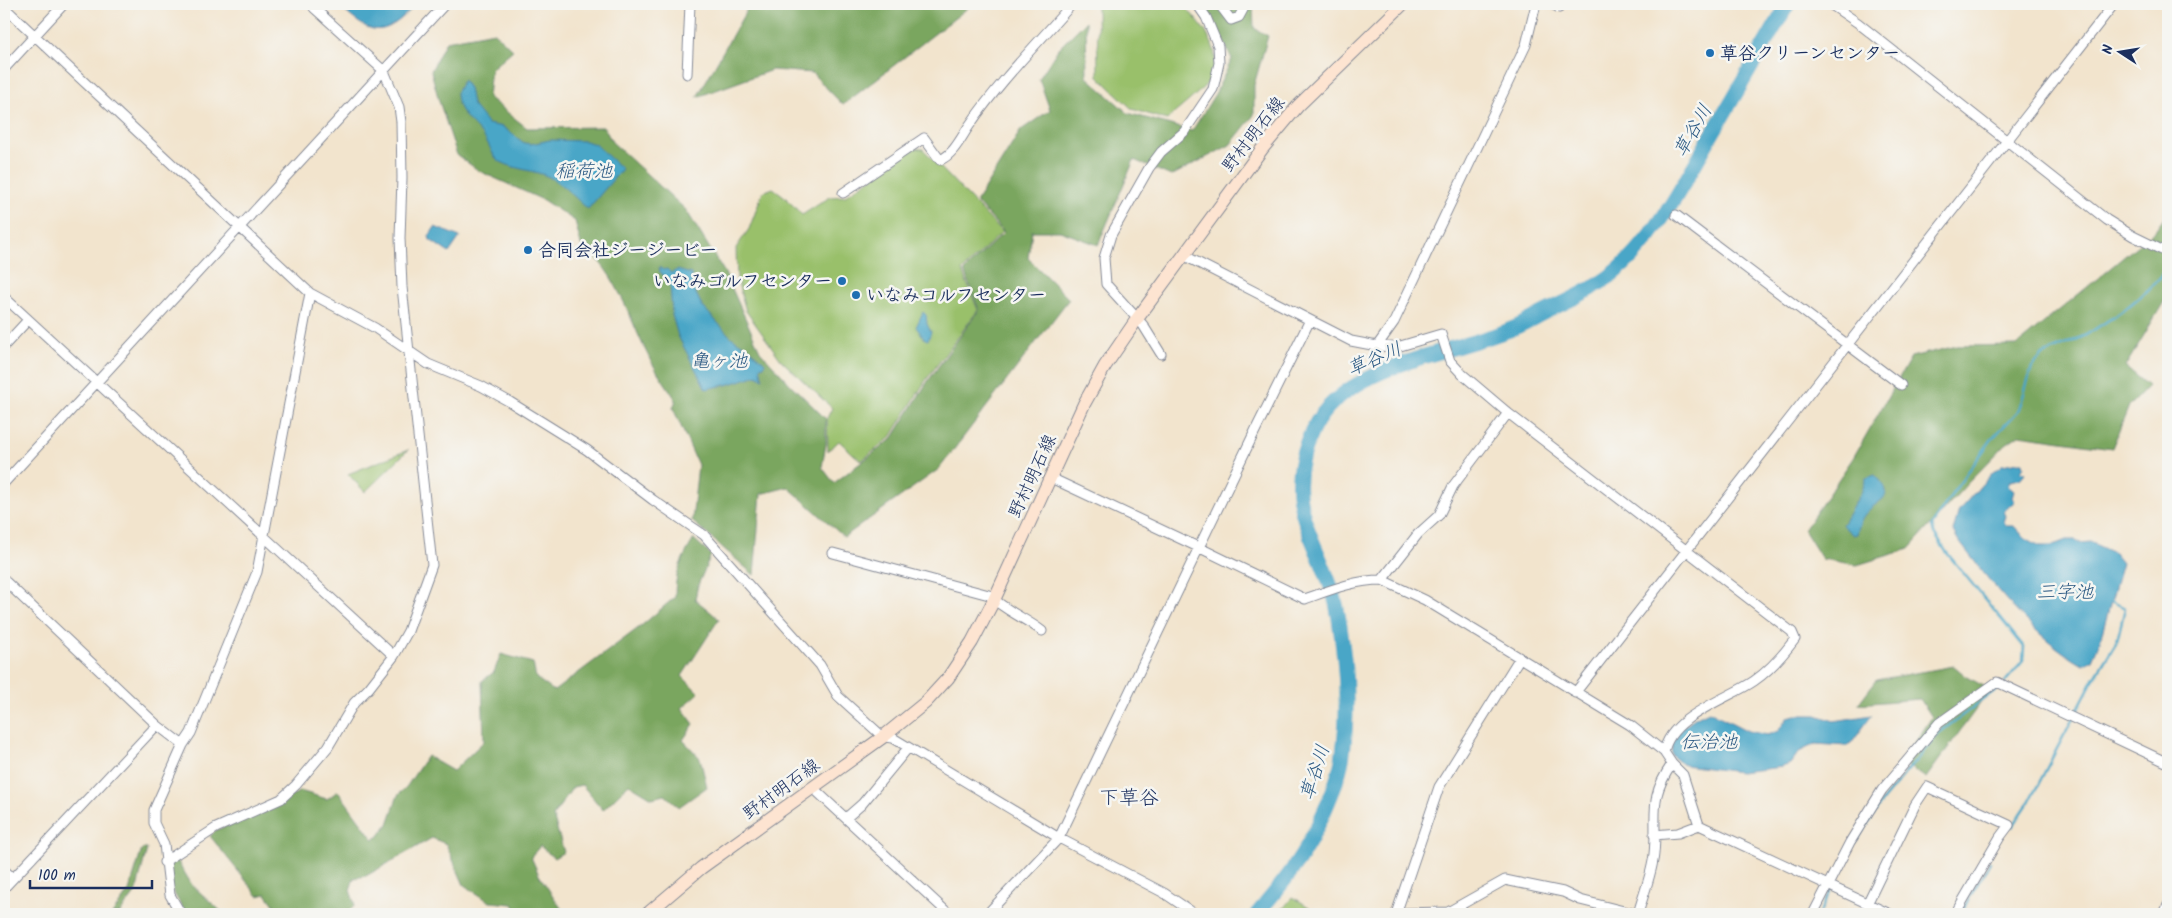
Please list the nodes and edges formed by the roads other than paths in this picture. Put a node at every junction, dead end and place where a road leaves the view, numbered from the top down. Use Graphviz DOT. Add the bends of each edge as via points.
graph roads {
  1 [pos="64,4"];
  2 [pos="445,4"];
  3 [pos="690,4"];
  4 [pos="1072,4"];
  5 [pos="1197,4"];
  6 [pos="1219,4"];
  7 [pos="1246,4"];
  8 [pos="1404,4"];
  9 [pos="1536,4"];
  10 [pos="1830,4"];
  11 [pos="2114,4"];
  12 [pos="4,7"];
  13 [pos="314,8"];
  14 [pos="34,35"];
  15 [pos="4,69"];
  16 [pos="384,71"];
  17 [pos="687,74"];
  18 [pos="2007,140"];
  19 [pos="844,193"];
  20 [pos="1676,215"];
  21 [pos="239,227"];
  22 [pos="2168,252"];
  23 [pos="1184,255"];
  24 [pos="310,293"];
  25 [pos="4,297"];
  26 [pos="1137,319"];
  27 [pos="28,320"];
  28 [pos="1310,320"];
  29 [pos="1846,345"];
  30 [pos="4,346"];
  31 [pos="1377,346"];
  32 [pos="410,352"];
  33 [pos="1161,354"];
  34 [pos="97,382"];
  35 [pos="1901,385"];
  36 [pos="1508,413"];
  37 [pos="1051,478"];
  38 [pos="4,482"];
  39 [pos="264,538"];
  40 [pos="1198,547"];
  41 [pos="1687,551"];
  42 [pos="833,553"];
  43 [pos="4,580"];
  44 [pos="1382,580"];
  45 [pos="994,600"];
  46 [pos="1042,632"];
  47 [pos="394,656"];
  48 [pos="1519,659"];
  49 [pos="1575,693"];
  50 [pos="157,725"];
  51 [pos="882,737"];
  52 [pos="183,745"];
  53 [pos="908,748"];
  54 [pos="1664,752"];
  55 [pos="2168,763"];
  56 [pos="1672,764"];
  57 [pos="812,787"];
  58 [pos="846,818"];
  59 [pos="1699,826"];
  60 [pos="1654,835"];
  61 [pos="1059,838"];
  62 [pos="164,862"];
  63 [pos="4,870"];
  64 [pos="13,878"];
  65 [pos="1826,886"];
  66 [pos="4,888"];
  67 [pos="1868,904"];
  68 [pos="2168,905"];
  69 [pos="180,914"];
  70 [pos="647,914"];
  71 [pos="949,914"];
  72 [pos="987,914"];
  73 [pos="1195,914"];
  74 [pos="1396,914"];
  75 [pos="1637,914"];
  76 [pos="1812,914"];
  77 [pos="1890,914"];
  78 [pos="1955,914"];
  79 [pos="2164,914"];
  1 -- 14 [label="street"];
  2 -- 16 [label="street"];
  3 -- 17 [label="street"];
  4 -- 19 [label="street" via="1008,76 947,157 940,160 924,138"];
  5 -- 26 [label="street" via="1218,46 1219,63 1213,90 1184,132 1148,168 1111,235 1104,258 1106,284"];
  6 -- 7 [label="street" via="1231,20 1239,16"];
  8 -- 23 [label="main road, 野村明石線" via="1298,106"];
  9 -- 31 [label="street" via="1526,45 1394,322"];
  10 -- 18 [label="street"];
  11 -- 18 [label="street"];
  12 -- 14 [label="street"];
  13 -- 16 [label="street"];
  14 -- 15 [label="street"];
  14 -- 21 [label="street"];
  16 -- 21 [label="street"];
  16 -- 32 [label="street" via="401,122 400,238"];
  18 -- 22 [label="street" via="2107,220"];
  18 -- 29 [label="street"];
  20 -- 29 [label="street"];
  21 -- 24 [label="street"];
  21 -- 34 [label="street"];
  23 -- 26 [label="main road, 野村明石線"];
  23 -- 28 [label="street"];
  24 -- 32 [label="street" via="375,328"];
  24 -- 39 [label="street"];
  25 -- 27 [label="street"];
  26 -- 33 [label="street"];
  26 -- 37 [label="main road, 野村明石線" via="1089,396"];
  27 -- 30 [label="street"];
  27 -- 34 [label="street"];
  28 -- 31 [label="street" via="1351,341"];
  28 -- 40 [label="street"];
  29 -- 35 [label="street"];
  29 -- 41 [label="street"];
  31 -- 36 [label="street" via="1397,347 1441,334 1450,361"];
  32 -- 47 [label="street" via="432,565 408,631"];
  32 -- 51 [label="street" via="428,364 481,386 588,450 704,535 820,665 838,696"];
  34 -- 38 [label="street"];
  34 -- 39 [label="street"];
  36 -- 41 [label="street"];
  36 -- 44 [label="street" via="1453,486 1439,515 1418,534"];
  37 -- 40 [label="street"];
  37 -- 45 [label="main road, 野村明石線"];
  39 -- 47 [label="street"];
  39 -- 52 [label="street" via="253,581 192,733"];
  40 -- 44 [label="street" via="1305,600 1349,584"];
  40 -- 61 [label="street"];
  41 -- 49 [label="street"];
  41 -- 54 [label="street" via="1792,632 1794,639 1782,656 1754,681 1719,699 1680,726 1667,741"];
  42 -- 45 [label="street" via="989,595"];
  43 -- 50 [label="street"];
  44 -- 48 [label="street" via="1425,600"];
  45 -- 46 [label="street"];
  45 -- 51 [label="main road, 野村明石線" via="948,678 926,702"];
  47 -- 62 [label="street" via="354,703 328,747 286,795 216,828"];
  48 -- 49 [label="street"];
  48 -- 74 [label="street" via="1439,787"];
  49 -- 54 [label="street" via="1630,725"];
  50 -- 52 [label="street"];
  50 -- 64 [label="street"];
  51 -- 53 [label="street" via="893,738"];
  51 -- 57 [label="main road, 野村明石線"];
  52 -- 62 [label="street" via="154,810 154,823 164,844"];
  53 -- 58 [label="street" via="862,804"];
  53 -- 61 [label="street"];
  54 -- 56 [label="street"];
  55 -- 65 [label="street" via="1997,682 1939,723 1882,790"];
  56 -- 59 [label="street" via="1683,775"];
  56 -- 60 [label="street" via="1661,780 1655,799"];
  57 -- 58 [label="street"];
  57 -- 70 [label="main road, 野村明石線" via="701,868"];
  58 -- 71 [label="street"];
  59 -- 60 [label="street" via="1678,833"];
  59 -- 65 [label="street"];
  60 -- 75 [label="street" via="1654,855"];
  61 -- 72 [label="street"];
  61 -- 73 [label="street" via="1164,893"];
  62 -- 69 [label="street" via="170,895"];
  63 -- 64 [label="street"];
  64 -- 66 [label="street"];
  65 -- 67 [label="street"];
  65 -- 76 [label="street"];
  67 -- 77 [label="street"];
  67 -- 78 [label="street" via="1915,805 1927,787 2009,825"];
  68 -- 79 [label="street"];
  74 -- 75 [label="street" via="1448,912 1505,880 1562,892 1580,900"];
}
